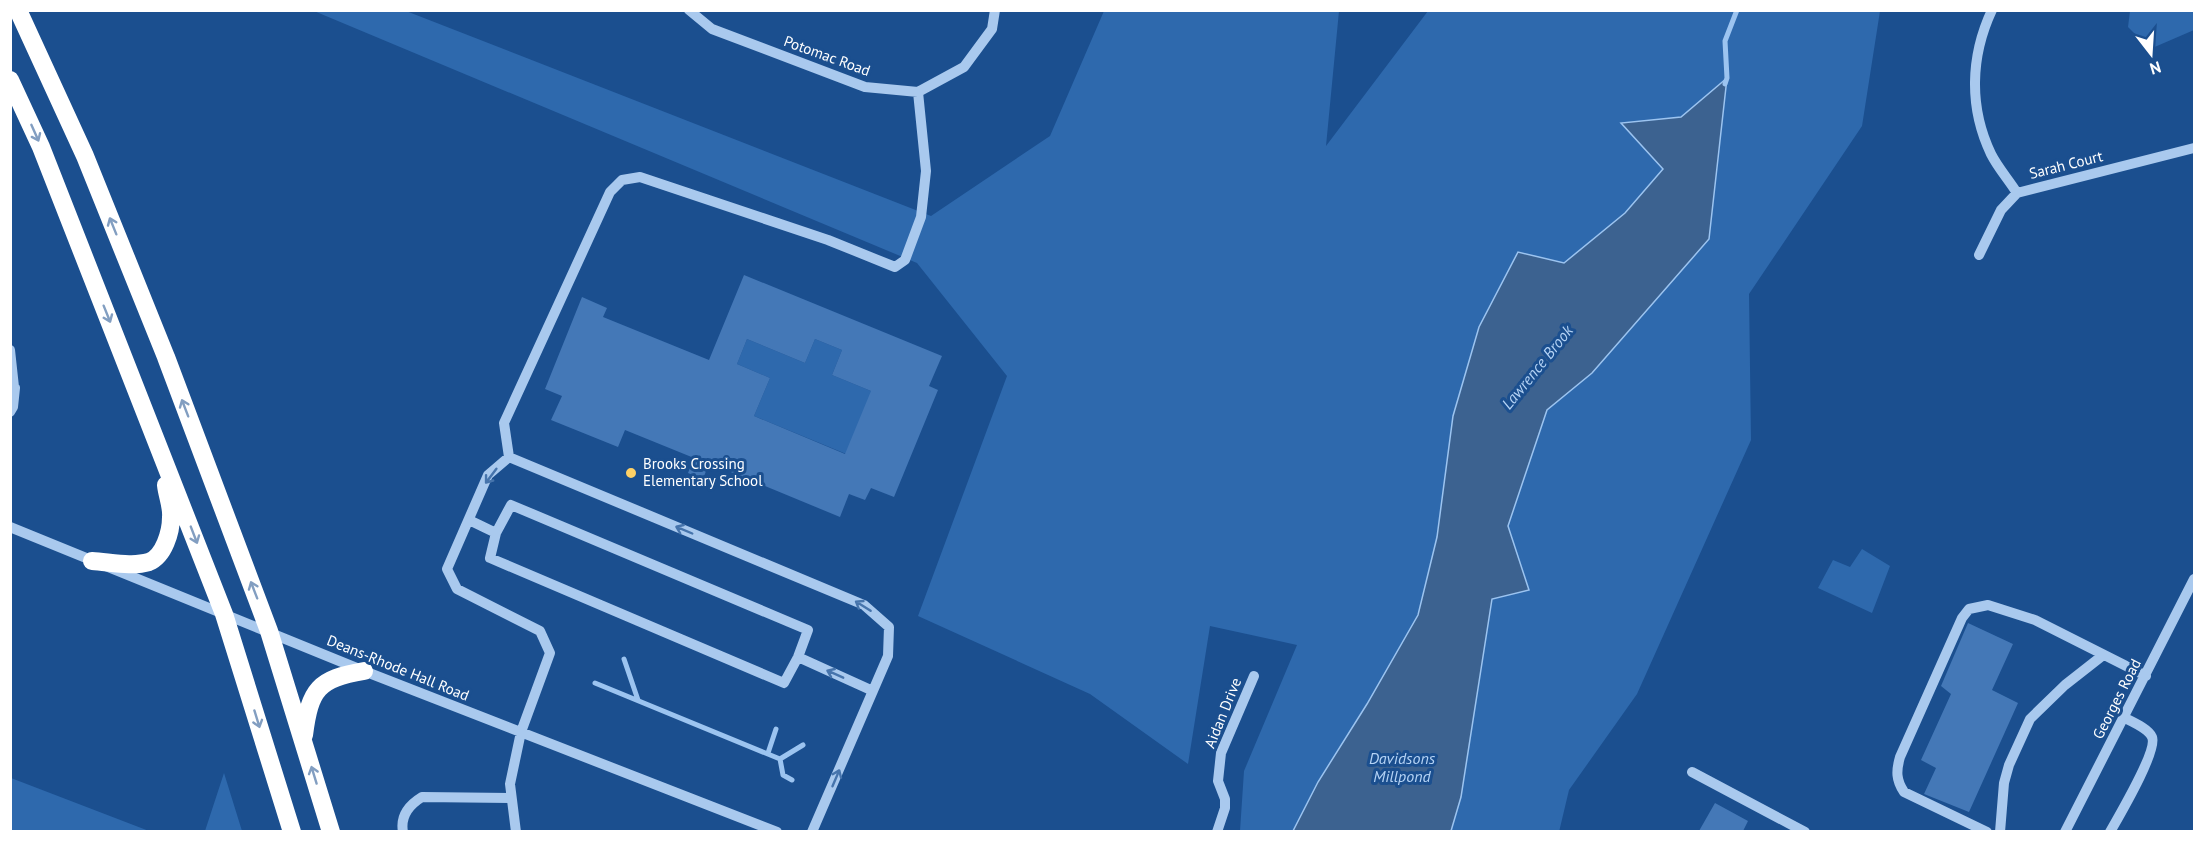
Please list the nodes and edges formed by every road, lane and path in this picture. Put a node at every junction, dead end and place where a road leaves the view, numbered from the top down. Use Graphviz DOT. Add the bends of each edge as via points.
graph roads {
  1 [pos="18,10"];
  2 [pos="689,10"];
  3 [pos="995,10"];
  4 [pos="1992,10"];
  5 [pos="10,80"];
  6 [pos="918,92"];
  7 [pos="2194,148"];
  8 [pos="2018,193"];
  9 [pos="1978,255"];
  10 [pos="10,350"];
  11 [pos="12,387"];
  12 [pos="10,412"];
  13 [pos="158,442"];
  14 [pos="509,457"];
  15 [pos="469,520"];
  16 [pos="10,527"];
  17 [pos="496,533"];
  18 [pos="92,561"];
  19 [pos="2194,579"];
  20 [pos="224,614"];
  21 [pos="269,631"];
  22 [pos="2102,656"];
  23 [pos="798,657"];
  24 [pos="364,671"];
  25 [pos="1254,676"];
  26 [pos="2146,676"];
  27 [pos="873,690"];
  28 [pos="2125,718"];
  29 [pos="521,732"];
  30 [pos="303,740"];
  31 [pos="1692,772"];
  32 [pos="511,798"];
  33 [pos="292,831"];
  34 [pos="331,831"];
  35 [pos="403,831"];
  36 [pos="516,831"];
  37 [pos="777,831"];
  38 [pos="812,831"];
  39 [pos="1217,831"];
  40 [pos="1805,831"];
  41 [pos="1987,831"];
  42 [pos="2001,831"];
  43 [pos="2065,831"];
  44 [pos="2110,831"];
  21 -- 1 [label="highway, one-way" via="166,357 89,167"];
  2 -- 6 [label="street, Potomac Road" via="712,29 865,87"];
  3 -- 6 [label="street" via="992,29 964,67"];
  4 -- 8 [label="street" via="1975,62 1977,116 1992,155"];
  5 -- 13 [label="highway, one-way" via="41,147"];
  6 -- 14 [label="street" via="926,171 921,217 905,260 895,267 828,240 640,177 622,180 610,192 504,423"];
  7 -- 8 [label="street, Sarah Court"];
  8 -- 9 [label="street, Sarah Court" via="2001,210"];
  10 -- 11 [label="street"];
  11 -- 12 [label="street"];
  13 -- 18 [label="highway" via="171,517 165,545 151,561"];
  13 -- 20 [label="highway, one-way"];
  14 -- 15 [label="street, one-way" via="488,476"];
  27 -- 14 [label="street, one-way" via="888,656 889,627 864,605"];
  15 -- 17 [label="street"];
  15 -- 29 [label="street" via="447,569 457,589 540,631 550,653"];
  16 -- 18 [label="street, Deans-Rhode Hall Road"];
  17 -- 23 [label="street" via="490,558 784,683"];
  17 -- 23 [label="street" via="512,506 808,630"];
  18 -- 20 [label="street, Deans-Rhode Hall Road"];
  19 -- 26 [label="street, Georges Road"];
  20 -- 21 [label="street, Deans-Rhode Hall Road"];
  20 -- 33 [label="highway, one-way"];
  21 -- 24 [label="street, Deans-Rhode Hall Road"];
  21 -- 30 [label="highway"];
  22 -- 26 [label="street"];
  22 -- 41 [label="street" via="2035,620 1988,605 1970,609 1962,618 1900,757 1898,783 1914,798"];
  22 -- 42 [label="street" via="2030,719 2004,783"];
  27 -- 23 [label="street, one-way"];
  24 -- 29 [label="street, Deans-Rhode Hall Road"];
  24 -- 30 [label="highway" via="336,677 320,687 310,702"];
  25 -- 39 [label="street, Aidan Drive" via="1221,753 1218,781 1225,808"];
  26 -- 28 [label="street, Georges Road"];
  38 -- 27 [label="street, one-way"];
  28 -- 43 [label="street, Georges Road"];
  28 -- 44 [label="street" via="2149,733 2153,742 2138,780"];
  29 -- 32 [label="street" via="510,784"];
  29 -- 37 [label="street, Deans-Rhode Hall Road"];
  34 -- 30 [label="highway, one-way"];
  31 -- 40 [label="street"];
  32 -- 35 [label="street" via="422,797 405,813"];
  32 -- 36 [label="street"];
}
